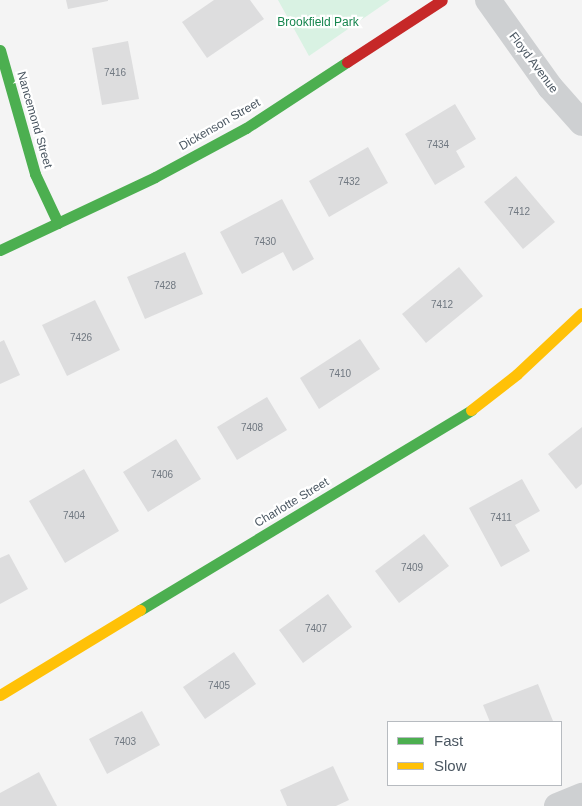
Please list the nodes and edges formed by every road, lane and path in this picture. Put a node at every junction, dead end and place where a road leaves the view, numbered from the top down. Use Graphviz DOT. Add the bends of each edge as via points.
graph roads {
  1 [pos="442,0"];
  2 [pos="488,0"];
  3 [pos="0,50"];
  4 [pos="582,123"];
  5 [pos="58,223"];
  6 [pos="0,250"];
  7 [pos="582,313"];
  8 [pos="0,695"];
  9 [pos="582,796"];
  10 [pos="557,806"];
  1 -- 5 [label="street, Dickenson Street" via="246,128"];
  2 -- 4 [label="street, Floyd Avenue" via="550,87"];
  3 -- 5 [label="street, Nancemond Street" via="35,174"];
  5 -- 6 [label="street, Dickenson Street"];
  7 -- 8 [label="street, Charlotte Street" via="517,374 472,408"];
  9 -- 10 [label="street"];
}
